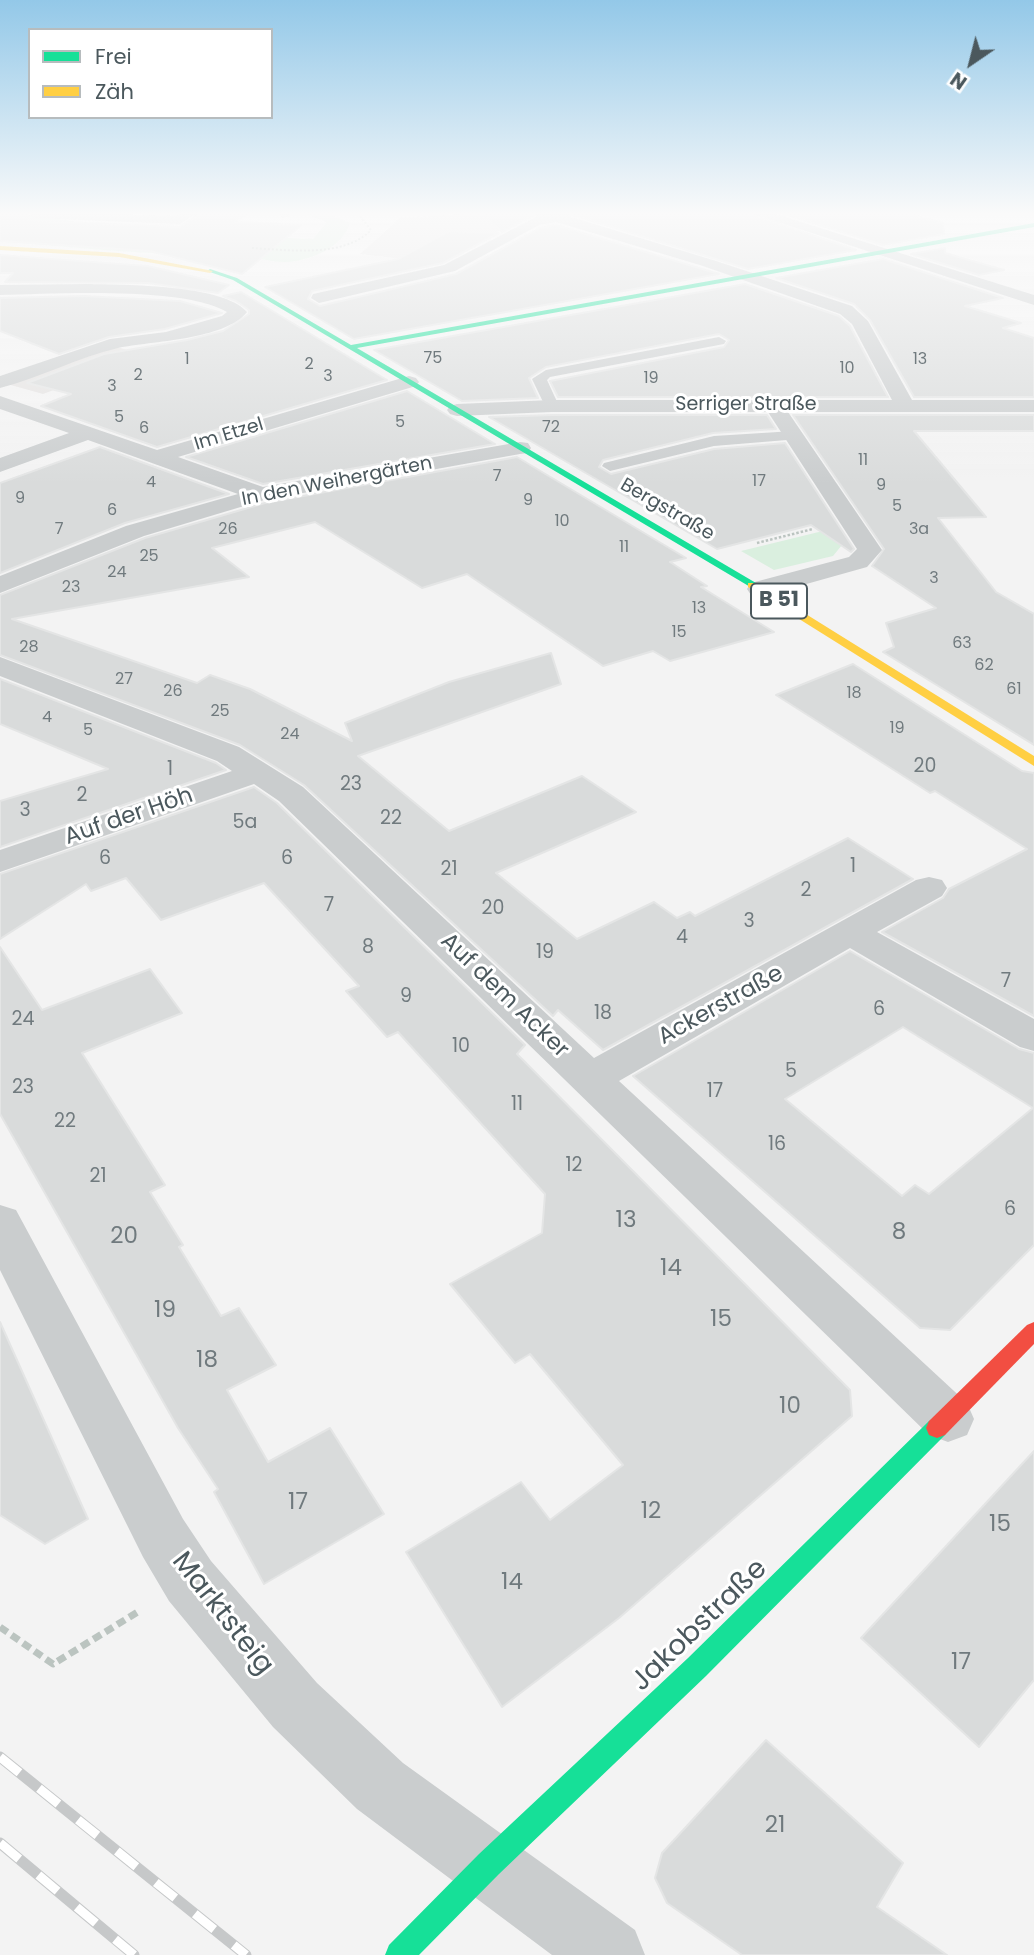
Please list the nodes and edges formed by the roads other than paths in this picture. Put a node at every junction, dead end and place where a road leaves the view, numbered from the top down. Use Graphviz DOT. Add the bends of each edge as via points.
graph roads {
  1 [pos="220,302"];
  2 [pos="274,302"];
  3 [pos="601,302"];
  4 [pos="824,302"];
  5 [pos="719,341"];
  6 [pos="351,347"];
  7 [pos="0,382"];
  8 [pos="409,382"];
  9 [pos="0,402"];
  10 [pos="904,404"];
  11 [pos="552,405"];
  12 [pos="773,405"];
  13 [pos="1034,406"];
  14 [pos="457,410"];
  15 [pos="86,434"];
  16 [pos="794,436"];
  17 [pos="520,448"];
  18 [pos="156,457"];
  19 [pos="0,465"];
  20 [pos="610,466"];
  21 [pos="261,494"];
  22 [pos="0,585"];
  23 [pos="760,589"];
  24 [pos="0,666"];
  25 [pos="1034,762"];
  26 [pos="259,772"];
  27 [pos="0,862"];
  28 [pos="929,888"];
  29 [pos="851,933"];
  30 [pos="1034,1037"];
  31 [pos="591,1079"];
  32 [pos="0,1223"];
  33 [pos="1034,1331"];
  34 [pos="948,1419"];
  35 [pos="489,1864"];
  36 [pos="399,1955"];
  37 [pos="610,1955"];
  1 -- 7 [label="street" via="238,312 228,320 184,333 116,344"];
  2 -- 6 [label="main road, Bergstraße / B 51"];
  3 -- 6 [label="main road"];
  4 -- 10 [label="street" via="855,315"];
  5 -- 11 [label="lane" via="546,374 539,379"];
  6 -- 8 [label="main road, Bergstraße / B 51"];
  8 -- 14 [label="main road, Bergstraße / B 51"];
  8 -- 18 [label="street, Im Etzel"];
  9 -- 15 [label="street"];
  10 -- 12 [label="street, Serriger Straße"];
  10 -- 13 [label="street, Serriger Straße"];
  11 -- 12 [label="street, Serriger Straße"];
  11 -- 14 [label="street, Serriger Straße"];
  12 -- 16 [label="street"];
  14 -- 17 [label="main road, Bergstraße / B 51"];
  15 -- 18 [label="street"];
  15 -- 19 [label="street"];
  16 -- 20 [label="lane" via="714,441"];
  16 -- 23 [label="street" via="870,550 858,562"];
  17 -- 21 [label="street, In den Weihergärten"];
  17 -- 23 [label="main road, Bergstraße / B 51"];
  18 -- 21 [label="street, Im Etzel"];
  21 -- 22 [label="street, In den Weihergärten" via="135,531"];
  23 -- 25 [label="main road, Bergstraße / B 51"];
  24 -- 26 [label="street, Auf dem Acker" via="228,754"];
  26 -- 27 [label="street, Auf der Höh"];
  26 -- 31 [label="street, Auf dem Acker" via="291,794"];
  28 -- 29 [label="street, Ackerstraße"];
  29 -- 30 [label="street"];
  29 -- 31 [label="street, Ackerstraße"];
  31 -- 34 [label="street, Auf dem Acker"];
  32 -- 35 [label="street, Marktsteig" via="163,1538 190,1581 295,1705 380,1786"];
  33 -- 34 [label="main road, Jakobstraße"];
  34 -- 35 [label="main road, Jakobstraße"];
  35 -- 36 [label="main road, Jakobstraße"];
  35 -- 37 [label="street, Marktsteig"];
}
